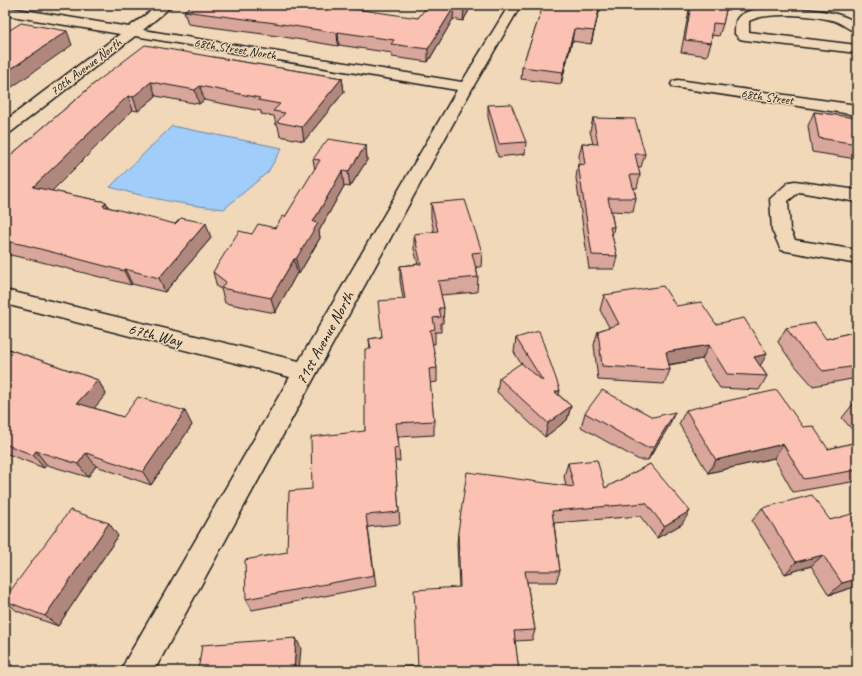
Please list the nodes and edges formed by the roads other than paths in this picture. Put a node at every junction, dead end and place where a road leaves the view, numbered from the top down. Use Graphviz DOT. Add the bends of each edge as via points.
graph roads {
  1 [pos="167,5"];
  2 [pos="515,5"];
  3 [pos="5,11"];
  4 [pos="857,28"];
  5 [pos="133,32"];
  6 [pos="857,49"];
  7 [pos="678,84"];
  8 [pos="466,87"];
  9 [pos="857,110"];
  10 [pos="5,129"];
  11 [pos="857,196"];
  12 [pos="857,257"];
  13 [pos="5,297"];
  14 [pos="306,372"];
  15 [pos="137,671"];
  1 -- 5 [label="street, 70th Avenue North"];
  2 -- 8 [label="street, 71st Avenue North"];
  3 -- 5 [label="street, 68th Street North"];
  4 -- 6 [label="street" via="828,16 798,13 751,14 742,22 742,35"];
  5 -- 8 [label="street, 68th Street North"];
  5 -- 10 [label="street, 70th Avenue North"];
  7 -- 9 [label="street, 68th Street"];
  8 -- 14 [label="street, 71st Avenue North"];
  11 -- 12 [label="street" via="795,186 779,199 781,230 788,245"];
  13 -- 14 [label="street, 67th Way"];
  14 -- 15 [label="street, 71st Avenue North"];
}
